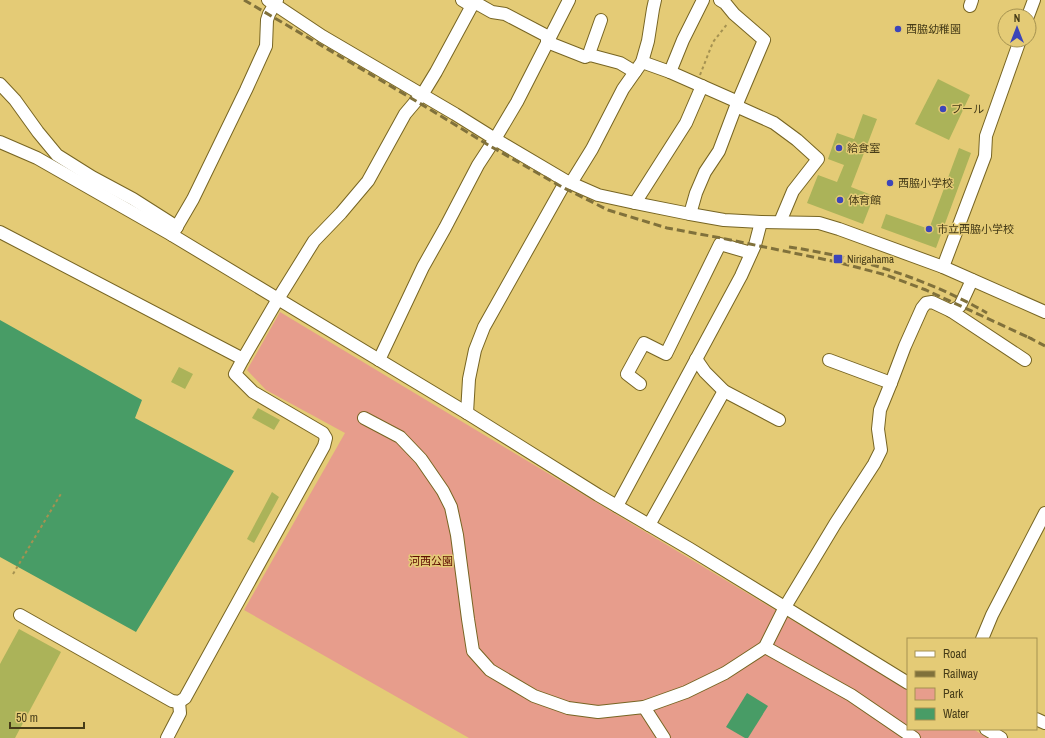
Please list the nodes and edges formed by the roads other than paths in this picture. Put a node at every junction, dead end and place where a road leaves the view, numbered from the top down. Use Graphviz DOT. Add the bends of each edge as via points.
graph roads {
  1 [pos="569,0"];
  2 [pos="655,0"];
  3 [pos="703,0"];
  4 [pos="720,0"];
  5 [pos="273,1"];
  6 [pos="470,2"];
  7 [pos="600,20"];
  8 [pos="548,42"];
  9 [pos="1017,48"];
  10 [pos="590,55"];
  11 [pos="638,67"];
  12 [pos="670,72"];
  13 [pos="0,84"];
  14 [pos="700,84"];
  15 [pos="422,96"];
  16 [pos="737,104"];
  17 [pos="495,139"];
  18 [pos="0,142"];
  19 [pos="568,182"];
  20 [pos="635,203"];
  21 [pos="690,214"];
  22 [pos="761,222"];
  23 [pos="780,222"];
  24 [pos="174,231"];
  25 [pos="0,232"];
  26 [pos="751,253"];
  27 [pos="943,267"];
  28 [pos="972,280"];
  29 [pos="278,299"];
  30 [pos="951,311"];
  31 [pos="1045,312"];
  32 [pos="243,359"];
  33 [pos="696,359"];
  34 [pos="379,360"];
  35 [pos="828,360"];
  36 [pos="1025,360"];
  37 [pos="891,383"];
  38 [pos="640,384"];
  39 [pos="724,391"];
  40 [pos="467,413"];
  41 [pos="364,418"];
  42 [pos="780,420"];
  43 [pos="617,506"];
  44 [pos="1045,513"];
  45 [pos="649,525"];
  46 [pos="785,607"];
  47 [pos="20,615"];
  48 [pos="982,638"];
  49 [pos="765,647"];
  50 [pos="907,682"];
  51 [pos="179,702"];
  52 [pos="644,707"];
  53 [pos="988,730"];
  54 [pos="167,738"];
  55 [pos="664,738"];
  56 [pos="914,738"];
  57 [pos="1001,738"];
  1 -- 8 [label="street"];
  2 -- 11 [label="street" via="648,41"];
  3 -- 12 [label="street"];
  4 -- 16 [label="street" via="764,40"];
  5 -- 15 [label="street" via="322,36"];
  5 -- 24 [label="street" via="267,20 266,46 219,147"];
  6 -- 8 [label="street" via="492,12 505,14 546,36"];
  6 -- 15 [label="street"];
  7 -- 10 [label="street"];
  8 -- 10 [label="street" via="585,57"];
  8 -- 17 [label="street"];
  9 -- 27 [label="street" via="986,136 985,156"];
  10 -- 11 [label="street"];
  11 -- 12 [label="street"];
  11 -- 19 [label="street" via="623,89 592,149"];
  12 -- 14 [label="street"];
  13 -- 24 [label="street" via="57,155 133,199"];
  14 -- 16 [label="street"];
  14 -- 20 [label="street" via="686,123"];
  15 -- 17 [label="street"];
  15 -- 29 [label="street" via="406,114 368,182 314,241"];
  16 -- 21 [label="street" via="719,151 705,172 696,193"];
  16 -- 23 [label="street" via="774,123 818,159 793,191"];
  17 -- 19 [label="street"];
  17 -- 34 [label="street" via="478,165 423,267"];
  18 -- 24 [label="street" via="38,158"];
  19 -- 20 [label="street" via="598,195"];
  19 -- 40 [label="street" via="484,327 475,350 469,379"];
  20 -- 21 [label="street"];
  21 -- 22 [label="street" via="724,220"];
  22 -- 23 [label="street"];
  22 -- 26 [label="street"];
  23 -- 27 [label="street" via="819,223"];
  24 -- 29 [label="street"];
  25 -- 32 [label="street"];
  26 -- 33 [label="street"];
  26 -- 38 [label="street" via="720,244 666,354 644,343 627,374"];
  27 -- 28 [label="street"];
  28 -- 30 [label="street" via="960,306"];
  28 -- 31 [label="street"];
  29 -- 32 [label="street"];
  29 -- 34 [label="street"];
  30 -- 36 [label="street"];
  30 -- 37 [label="street" via="932,302 926,303 905,346"];
  32 -- 51 [label="street" via="235,374 253,392 323,433 326,438 320,454 185,698"];
  33 -- 39 [label="street"];
  33 -- 43 [label="street"];
  34 -- 40 [label="street"];
  35 -- 37 [label="street"];
  37 -- 46 [label="street" via="880,410 878,430 881,450"];
  39 -- 42 [label="street"];
  39 -- 45 [label="street"];
  40 -- 43 [label="street"];
  41 -- 52 [label="street" via="400,437 420,459 451,507 473,651 490,670 534,696 568,708 598,712"];
  43 -- 45 [label="street"];
  44 -- 48 [label="street"];
  45 -- 46 [label="street"];
  46 -- 49 [label="street"];
  46 -- 50 [label="street"];
  47 -- 51 [label="street" via="172,701"];
  49 -- 52 [label="street" via="725,673 686,692"];
  49 -- 56 [label="street" via="851,694"];
  51 -- 54 [label="street" via="180,714"];
  52 -- 55 [label="street"];
  53 -- 57 [label="street"];
}
